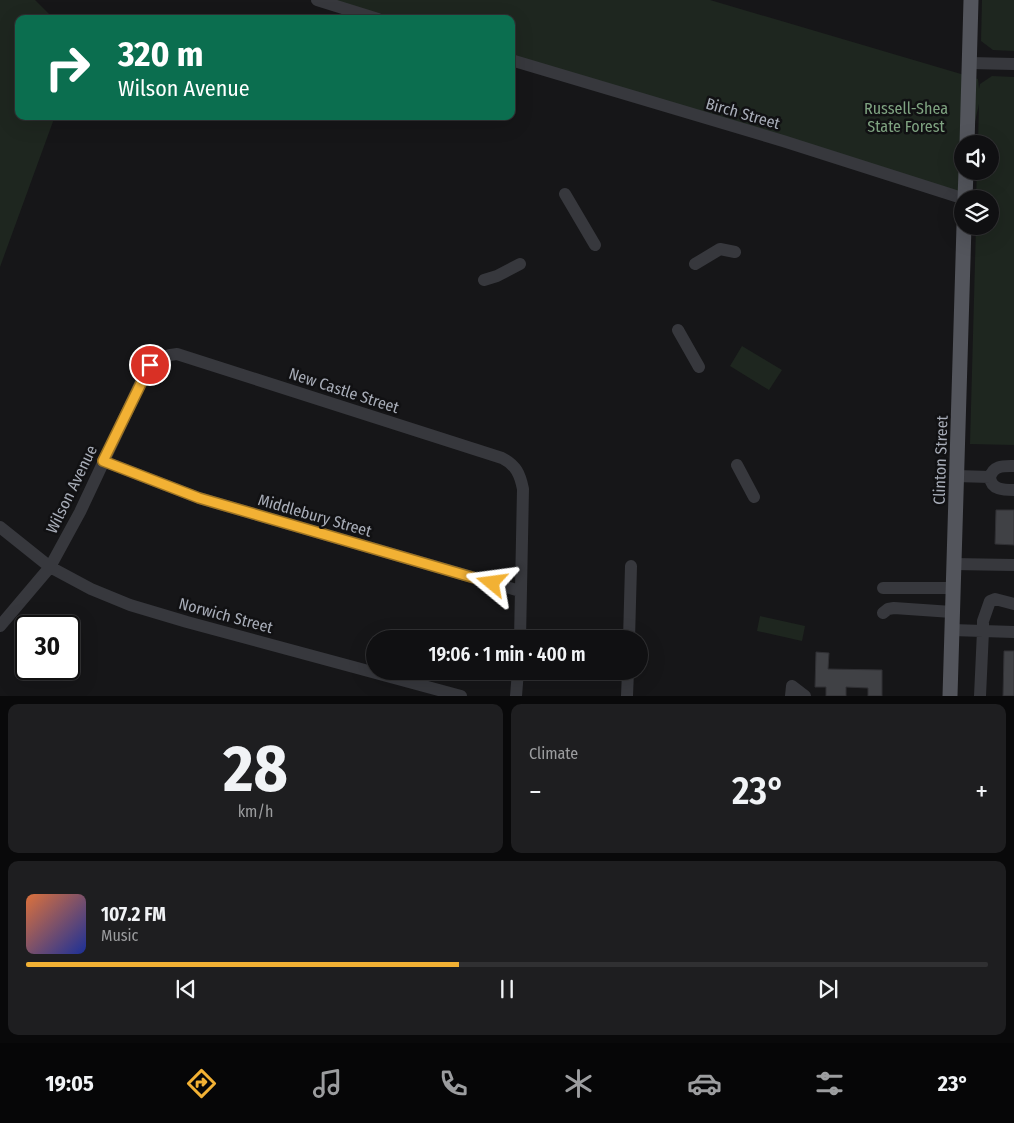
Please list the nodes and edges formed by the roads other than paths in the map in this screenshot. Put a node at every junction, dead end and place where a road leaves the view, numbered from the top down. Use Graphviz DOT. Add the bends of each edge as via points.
graph roads {
  1 [pos="317,0"];
  2 [pos="971,0"];
  3 [pos="365,15"];
  4 [pos="515,61"];
  5 [pos="970,63"];
  6 [pos="1014,64"];
  7 [pos="967,135"];
  8 [pos="565,194"];
  9 [pos="954,196"];
  10 [pos="964,235"];
  11 [pos="595,245"];
  12 [pos="736,252"];
  13 [pos="520,264"];
  14 [pos="695,264"];
  15 [pos="484,280"];
  16 [pos="678,330"];
  17 [pos="157,359"];
  18 [pos="699,367"];
  19 [pos="103,461"];
  20 [pos="736,465"];
  21 [pos="1014,466"];
  22 [pos="956,476"];
  23 [pos="990,478"];
  24 [pos="1014,490"];
  25 [pos="754,497"];
  26 [pos="0,527"];
  27 [pos="954,564"];
  28 [pos="1014,565"];
  29 [pos="631,566"];
  30 [pos="50,567"];
  31 [pos="883,588"];
  32 [pos="953,588"];
  33 [pos="520,591"];
  34 [pos="1014,604"];
  35 [pos="952,612"];
  36 [pos="883,613"];
  37 [pos="0,626"];
  38 [pos="520,630"];
  39 [pos="629,630"];
  40 [pos="952,630"];
  41 [pos="983,631"];
  42 [pos="1014,632"];
  43 [pos="517,680"];
  44 [pos="628,680"];
  45 [pos="461,696"];
  46 [pos="516,696"];
  47 [pos="627,696"];
  48 [pos="791,696"];
  49 [pos="805,696"];
  50 [pos="950,696"];
  51 [pos="980,696"];
  1 -- 3 [label="street"];
  2 -- 5 [label="main road"];
  4 -- 9 [label="street, Birch Street"];
  5 -- 6 [label="street"];
  5 -- 7 [label="main road"];
  8 -- 11 [label="street"];
  10 -- 22 [label="main road, Clinton Street"];
  12 -- 14 [label="street" via="720,249"];
  13 -- 15 [label="street"];
  16 -- 18 [label="street"];
  17 -- 19 [label="street, Wilson Avenue" via="140,382"];
  17 -- 33 [label="street, New Castle Street" via="177,354 510,462 517,470 523,489"];
  19 -- 30 [label="street, Wilson Avenue"];
  19 -- 33 [label="street, Middlebury Street" via="199,498"];
  20 -- 25 [label="street"];
  21 -- 23 [label="street" via="995,468"];
  22 -- 23 [label="street"];
  22 -- 27 [label="main road, Clinton Street"];
  23 -- 24 [label="street" via="996,488"];
  26 -- 30 [label="street, Norwich Street"];
  27 -- 28 [label="street"];
  27 -- 32 [label="main road, Clinton Street"];
  29 -- 39 [label="street"];
  30 -- 37 [label="street, Wilson Avenue"];
  30 -- 45 [label="street, Norwich Street" via="130,605"];
  31 -- 32 [label="street"];
  32 -- 35 [label="main road, Clinton Street"];
  33 -- 38 [label="street"];
  34 -- 41 [label="street" via="995,599 990,601"];
  35 -- 36 [label="street" via="894,608"];
  35 -- 40 [label="main road, Clinton Street"];
  40 -- 41 [label="street"];
  40 -- 50 [label="main road, Clinton Street"];
  41 -- 42 [label="street"];
  41 -- 51 [label="street"];
  43 -- 46 [label="street"];
  44 -- 47 [label="street"];
  48 -- 49 [label="street" via="792,686"];
}
